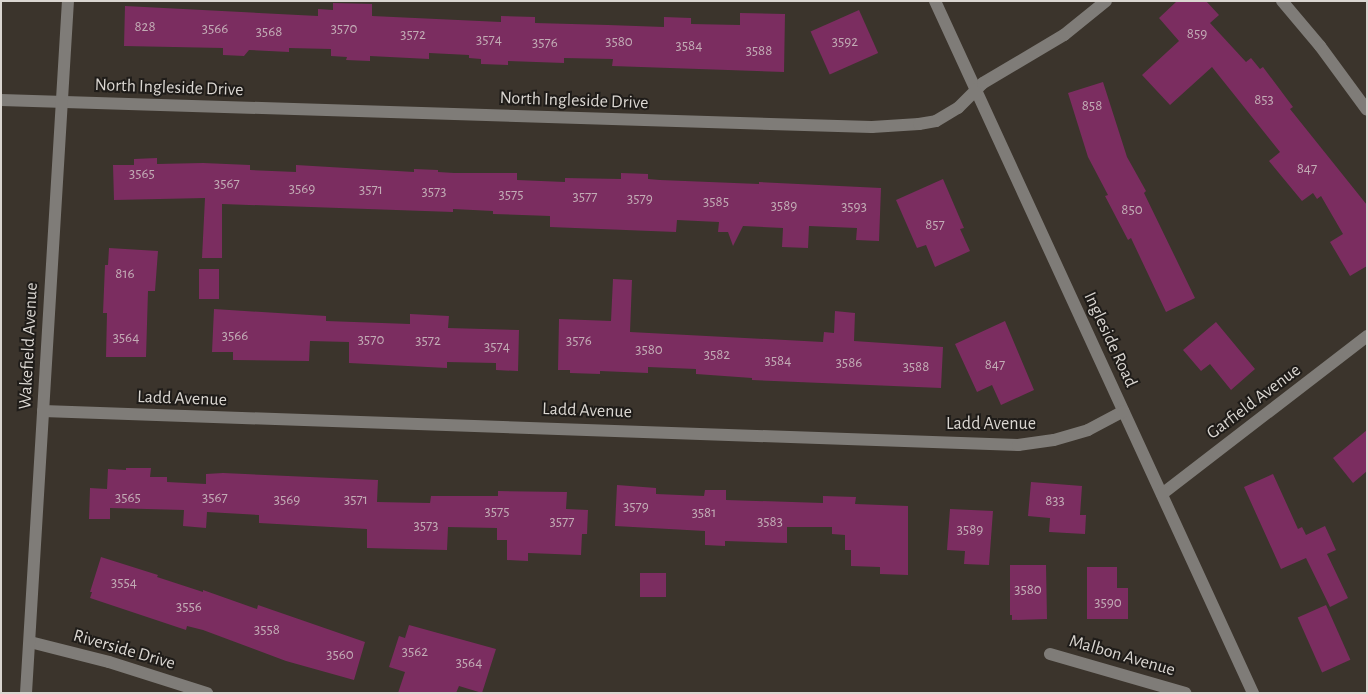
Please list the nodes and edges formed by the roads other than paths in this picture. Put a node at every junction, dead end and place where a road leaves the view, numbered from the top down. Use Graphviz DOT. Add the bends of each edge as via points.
graph roads {
  1 [pos="68,1"];
  2 [pos="935,1"];
  3 [pos="1106,1"];
  4 [pos="1282,1"];
  5 [pos="976,90"];
  6 [pos="1,100"];
  7 [pos="62,103"];
  8 [pos="1367,110"];
  9 [pos="1367,336"];
  10 [pos="43,411"];
  11 [pos="1123,412"];
  12 [pos="1162,494"];
  13 [pos="30,642"];
  14 [pos="1050,654"];
  15 [pos="26,693"];
  16 [pos="207,693"];
  17 [pos="1185,693"];
  18 [pos="1252,693"];
  1 -- 7 [label="street, Wakefield Avenue"];
  2 -- 5 [label="street, Ingleside Road"];
  3 -- 5 [label="street, North Ingleside Drive" via="1064,34"];
  4 -- 8 [label="street"];
  5 -- 7 [label="street, North Ingleside Drive" via="958,108 936,121 872,127"];
  5 -- 11 [label="street, Ingleside Road"];
  6 -- 7 [label="street, North Ingleside Drive"];
  7 -- 10 [label="street, Wakefield Avenue"];
  9 -- 12 [label="street, Garfield Avenue"];
  10 -- 11 [label="street, Ladd Avenue" via="1018,445 1054,440 1088,430"];
  10 -- 13 [label="street, Wakefield Avenue"];
  11 -- 12 [label="street, Ingleside Road"];
  12 -- 18 [label="street, Ingleside Road"];
  13 -- 15 [label="street, Wakefield Avenue"];
  13 -- 16 [label="street, Riverside Drive" via="109,662"];
  14 -- 17 [label="street, Malbon Avenue"];
}
